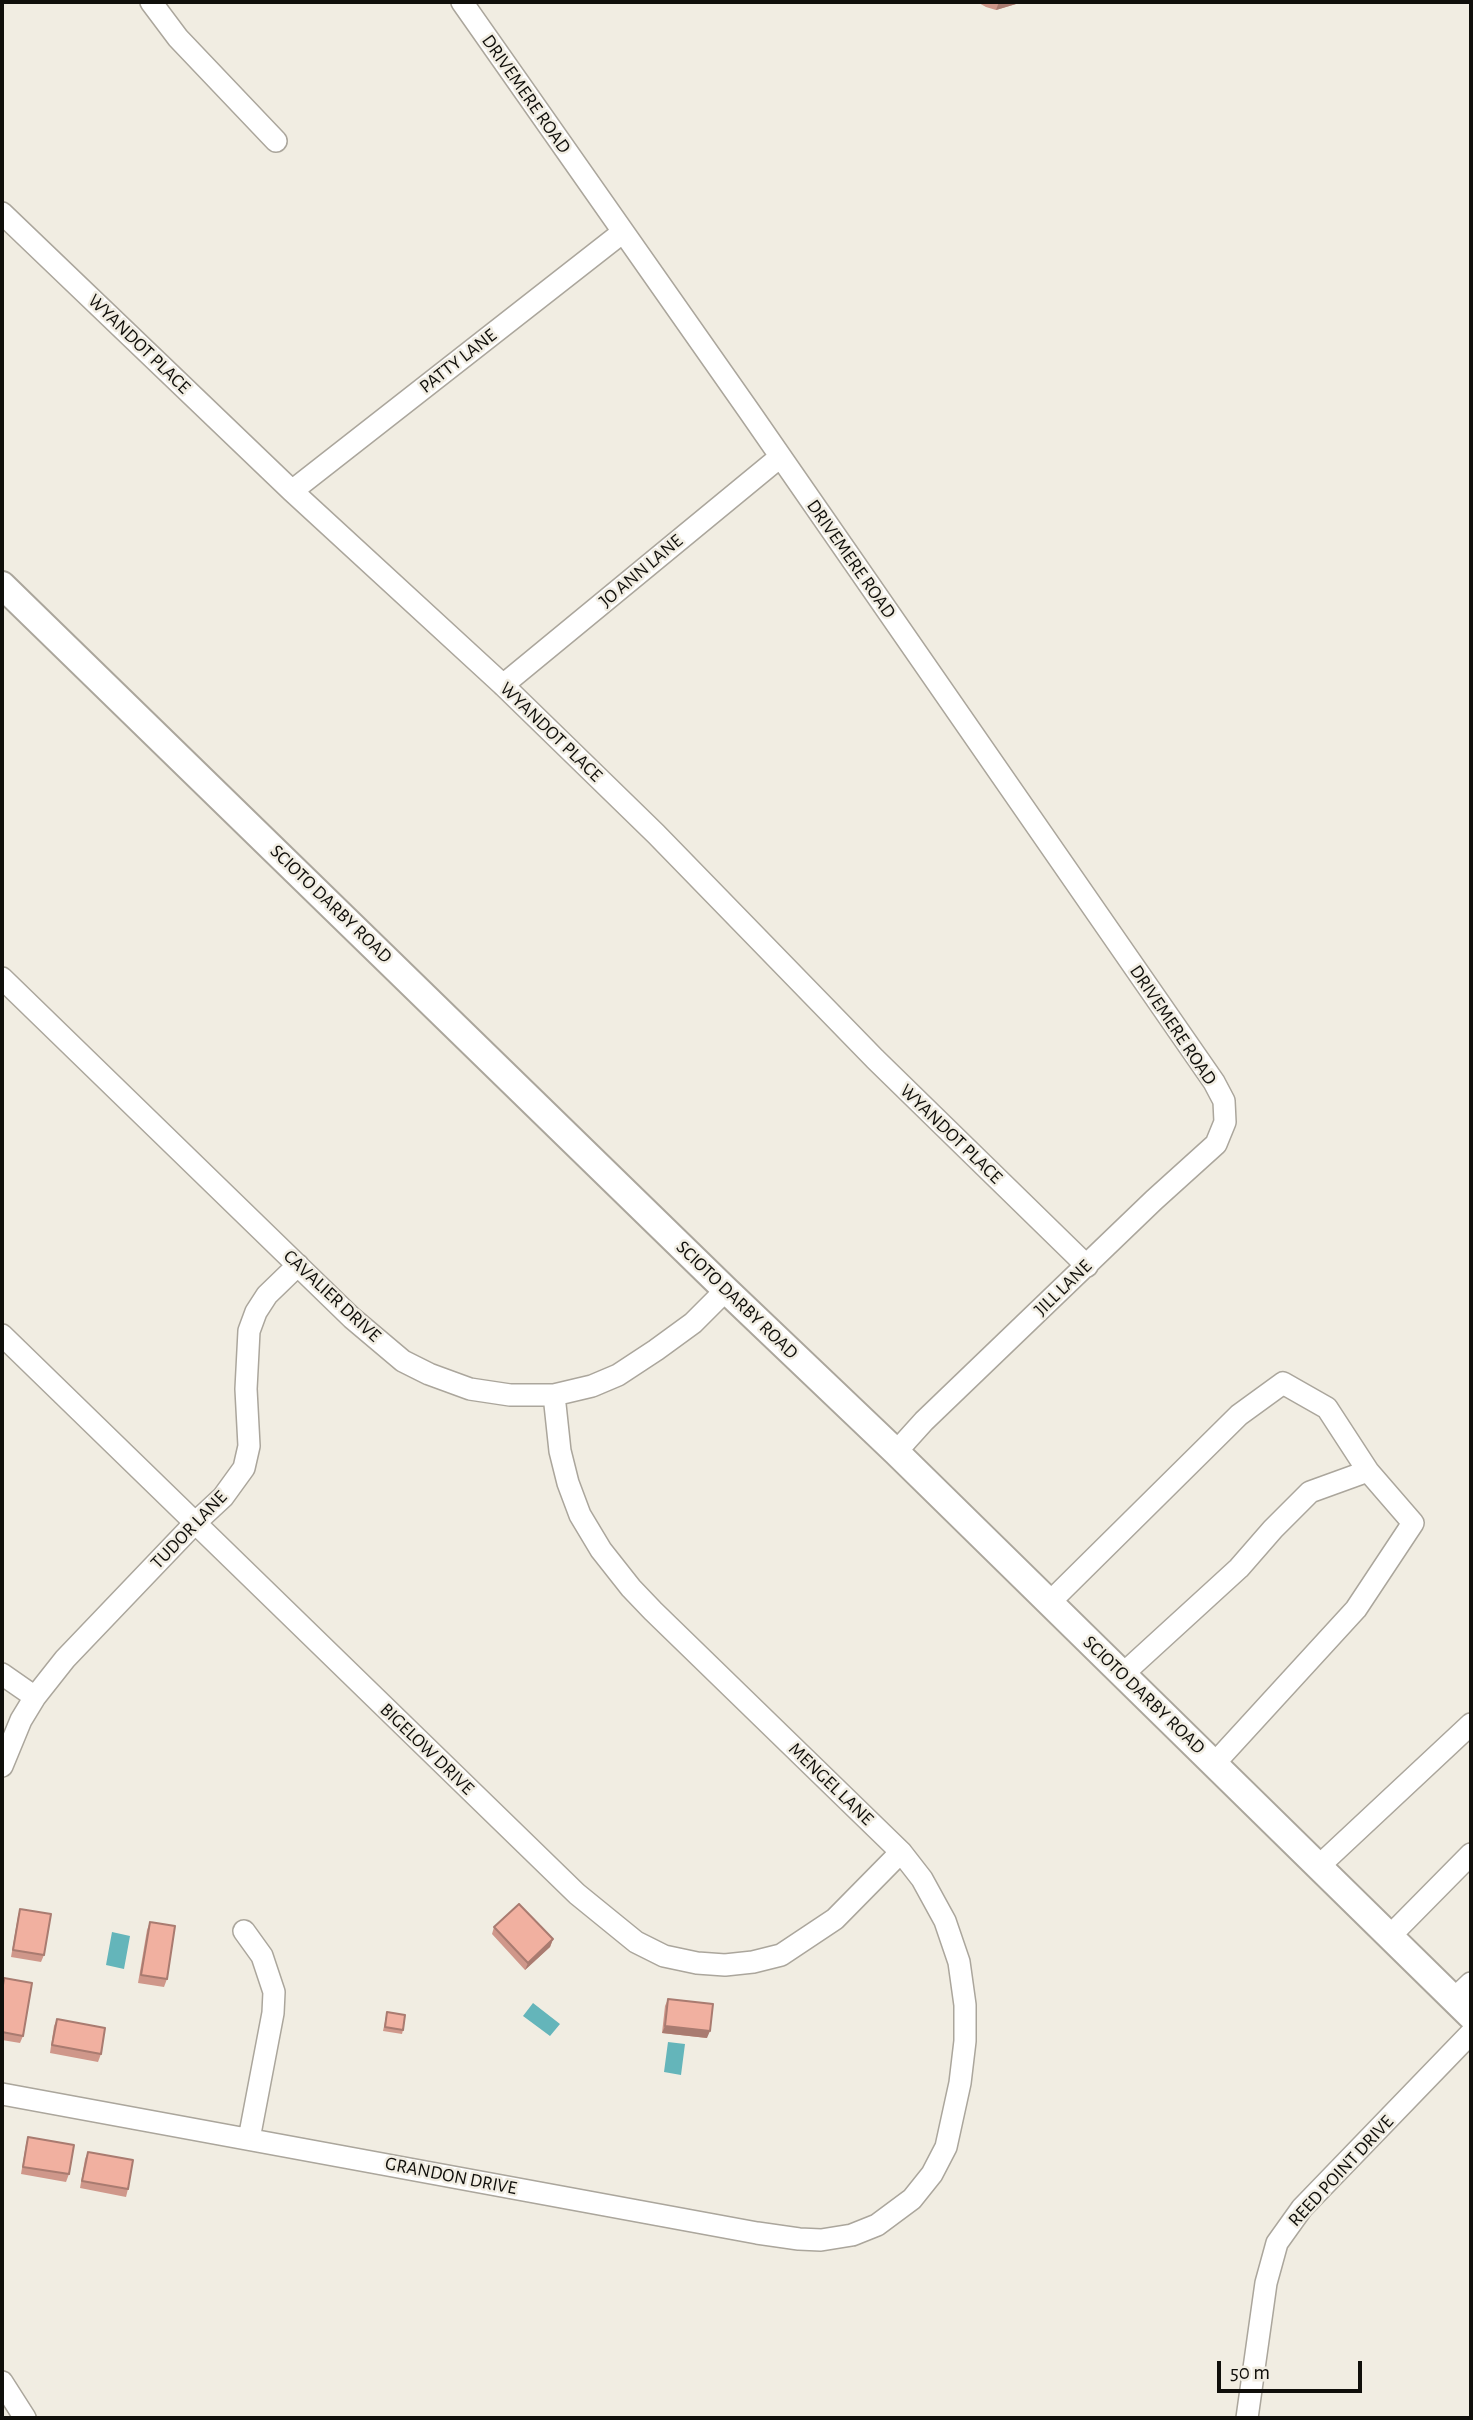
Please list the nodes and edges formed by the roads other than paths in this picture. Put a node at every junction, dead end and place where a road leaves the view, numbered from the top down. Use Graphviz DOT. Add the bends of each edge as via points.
graph roads {
  1 [pos="151,2"];
  2 [pos="462,2"];
  3 [pos="276,141"];
  4 [pos="2,213"];
  5 [pos="623,232"];
  6 [pos="780,457"];
  7 [pos="292,491"];
  8 [pos="2,584"];
  9 [pos="503,685"];
  10 [pos="2,978"];
  11 [pos="1225,1122"];
  12 [pos="298,1265"];
  13 [pos="1087,1266"];
  14 [pos="726,1290"];
  15 [pos="2,1335"];
  16 [pos="554,1395"];
  17 [pos="896,1452"];
  18 [pos="1368,1471"];
  19 [pos="195,1523"];
  20 [pos="1050,1602"];
  21 [pos="2,1674"];
  22 [pos="1123,1674"];
  23 [pos="34,1697"];
  24 [pos="1471,1724"];
  25 [pos="1214,1764"];
  26 [pos="2,1766"];
  27 [pos="901,1852"];
  28 [pos="1471,1854"];
  29 [pos="1319,1866"];
  30 [pos="244,1931"];
  31 [pos="1390,1936"];
  32 [pos="1466,2000"];
  33 [pos="1471,2033"];
  34 [pos="2,2094"];
  35 [pos="249,2138"];
  36 [pos="896,2213"];
  37 [pos="2,2382"];
  38 [pos="25,2418"];
  39 [pos="1247,2418"];
  1 -- 3 [label="street" via="177,38"];
  2 -- 5 [label="street, DRIVEMERE ROAD"];
  4 -- 7 [label="street, WYANDOT PLACE"];
  5 -- 6 [label="street, DRIVEMERE ROAD"];
  5 -- 7 [label="street, PATTY LANE"];
  6 -- 9 [label="street, JO ANN LANE"];
  6 -- 11 [label="street, DRIVEMERE ROAD" via="1214,1082 1224,1101"];
  7 -- 9 [label="street, WYANDOT PLACE"];
  8 -- 14 [label="main road, SCIOTO DARBY ROAD"];
  9 -- 13 [label="street, WYANDOT PLACE"];
  10 -- 12 [label="street, CAVALIER DRIVE"];
  11 -- 13 [label="street, JILL LANE" via="1216,1144"];
  12 -- 16 [label="street, CAVALIER DRIVE" via="403,1361 470,1389"];
  12 -- 19 [label="street, TUDOR LANE" via="267,1295 248,1331 249,1446 244,1468 223,1497"];
  13 -- 17 [label="street, JILL LANE"];
  14 -- 16 [label="street, CAVALIER DRIVE" via="693,1323 618,1375"];
  14 -- 17 [label="main road, SCIOTO DARBY ROAD"];
  15 -- 19 [label="street, BIGELOW DRIVE"];
  16 -- 27 [label="street, MENGEL LANE" via="568,1483 601,1550 653,1611"];
  17 -- 20 [label="main road, SCIOTO DARBY ROAD"];
  18 -- 20 [label="street" via="1327,1408 1283,1383 1239,1415"];
  18 -- 22 [label="street" via="1310,1492 1239,1567"];
  18 -- 25 [label="street" via="1413,1522 1356,1609"];
  19 -- 23 [label="street, TUDOR LANE"];
  19 -- 27 [label="street, BIGELOW DRIVE" via="577,1894 636,1942 664,1956 725,1965 781,1955 835,1919"];
  20 -- 22 [label="main road, SCIOTO DARBY ROAD"];
  21 -- 23 [label="street"];
  22 -- 25 [label="main road, SCIOTO DARBY ROAD"];
  23 -- 26 [label="street, TUDOR LANE"];
  24 -- 29 [label="street"];
  25 -- 29 [label="main road, SCIOTO DARBY ROAD"];
  27 -- 36 [label="street, MENGEL LANE" via="945,1921 965,2005 965,2041 946,2147 932,2174"];
  28 -- 31 [label="street"];
  29 -- 31 [label="main road, SCIOTO DARBY ROAD"];
  30 -- 35 [label="street" via="262,1956 274,1992"];
  31 -- 32 [label="main road, SCIOTO DARBY ROAD"];
  33 -- 39 [label="street, REED POINT DRIVE" via="1302,2208 1277,2243 1266,2283"];
  34 -- 35 [label="street, GRANDON DRIVE"];
  35 -- 36 [label="street, GRANDON DRIVE" via="799,2239 852,2235"];
  37 -- 38 [label="street"];
}
